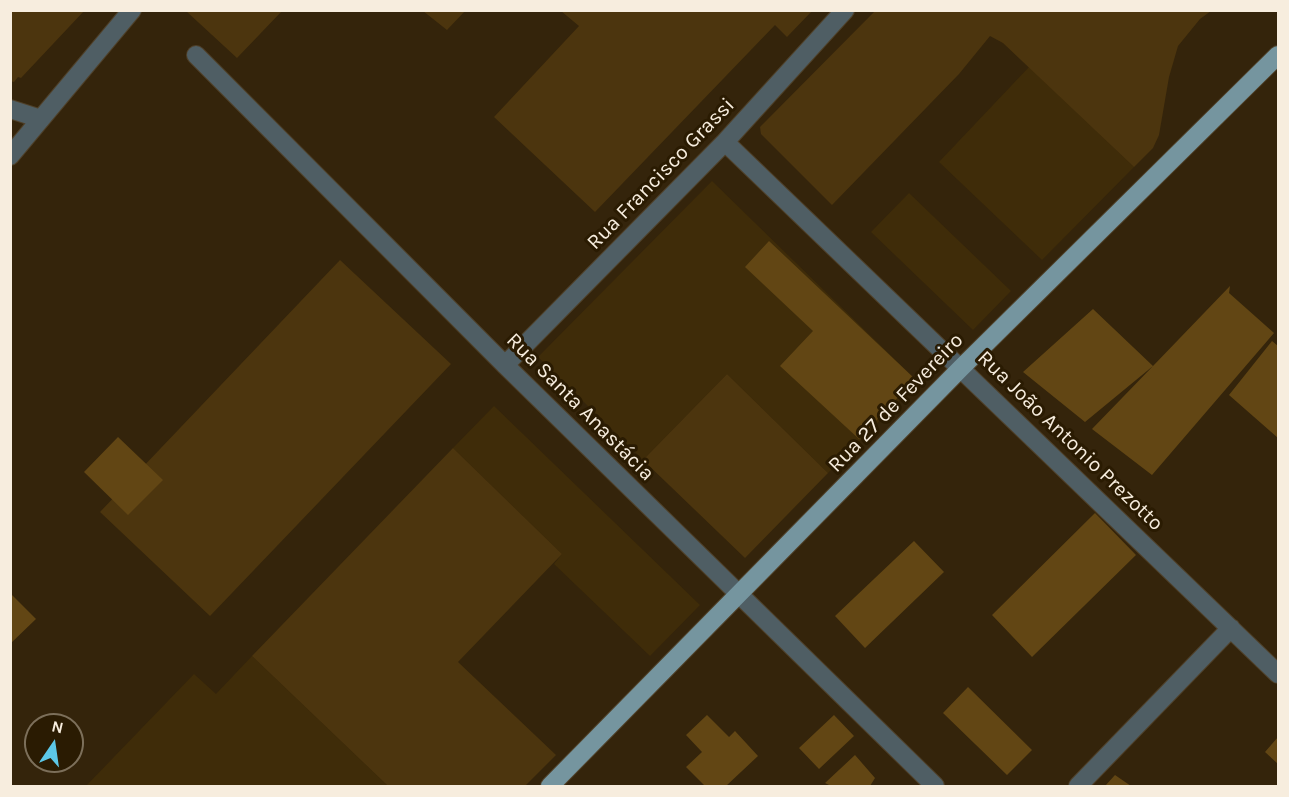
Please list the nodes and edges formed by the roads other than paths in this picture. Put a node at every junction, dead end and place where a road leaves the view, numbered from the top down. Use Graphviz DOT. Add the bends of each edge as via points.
graph roads {
  1 [pos="132,10"];
  2 [pos="845,10"];
  3 [pos="196,55"];
  4 [pos="1278,55"];
  5 [pos="10,109"];
  6 [pos="41,119"];
  7 [pos="725,142"];
  8 [pos="10,156"];
  9 [pos="505,365"];
  10 [pos="961,368"];
  11 [pos="739,596"];
  12 [pos="1231,628"];
  13 [pos="1278,674"];
  14 [pos="550,786"];
  15 [pos="934,786"];
  16 [pos="1078,786"];
  1 -- 6 [label="street"];
  2 -- 7 [label="street, Rua Francisco Grassi"];
  3 -- 9 [label="street, Rua Santa Anastácia"];
  4 -- 10 [label="main road, Rua 27 de Fevereiro"];
  5 -- 6 [label="street"];
  6 -- 8 [label="street"];
  7 -- 9 [label="street, Rua Francisco Grassi"];
  7 -- 10 [label="street, Rua João Antonio Prezotto"];
  9 -- 11 [label="street, Rua Santa Anastácia"];
  10 -- 11 [label="main road, Rua 27 de Fevereiro"];
  10 -- 12 [label="street, Rua João Antonio Prezotto"];
  11 -- 14 [label="main road, Rua 27 de Fevereiro"];
  11 -- 15 [label="street, Rua Santa Anastácia"];
  12 -- 13 [label="street, Rua João Antonio Prezotto"];
  12 -- 16 [label="street"];
}
